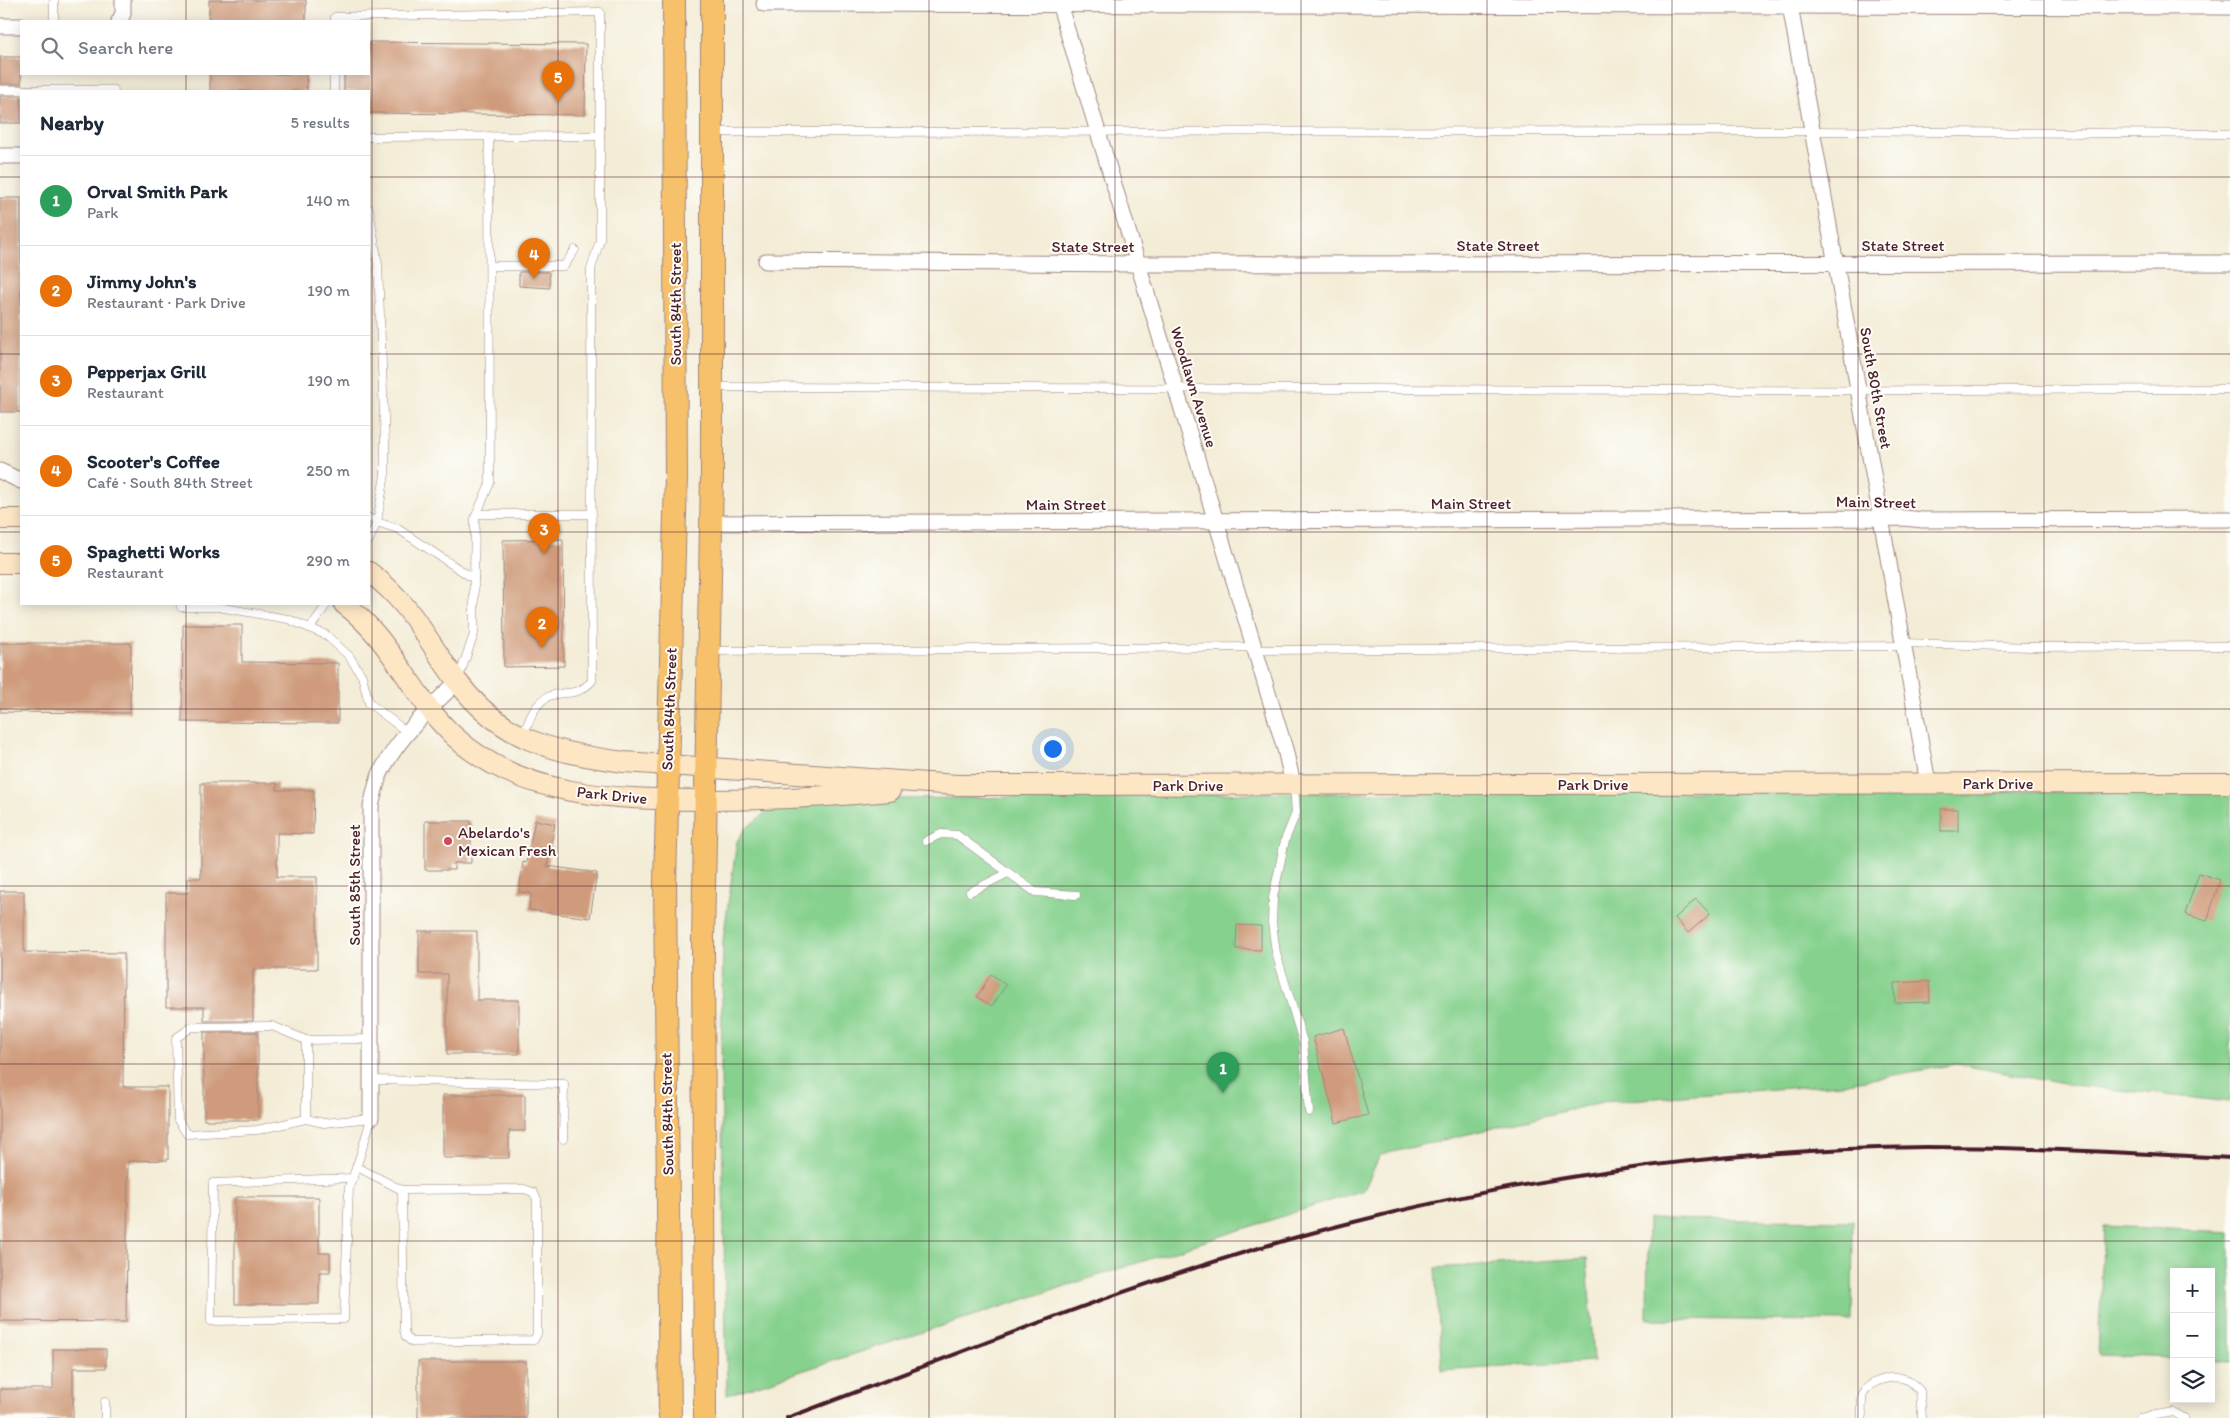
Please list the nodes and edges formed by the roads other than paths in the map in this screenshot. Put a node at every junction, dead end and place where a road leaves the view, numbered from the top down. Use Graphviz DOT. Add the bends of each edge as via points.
graph roads {
  1 [pos="54,0"];
  2 [pos="123,0"];
  3 [pos="674,0"];
  4 [pos="712,0"];
  5 [pos="1059,2"];
  6 [pos="1790,3"];
  7 [pos="764,4"];
  8 [pos="2230,7"];
  9 [pos="54,20"];
  10 [pos="120,20"];
  11 [pos="335,20"];
  12 [pos="0,26"];
  13 [pos="20,26"];
  14 [pos="334,75"];
  15 [pos="0,90"];
  16 [pos="114,90"];
  17 [pos="334,90"];
  18 [pos="1813,131"];
  19 [pos="712,132"];
  20 [pos="1099,132"];
  21 [pos="2230,134"];
  22 [pos="489,136"];
  23 [pos="600,136"];
  24 [pos="370,137"];
  25 [pos="0,156"];
  26 [pos="20,156"];
  27 [pos="370,215"];
  28 [pos="575,250"];
  29 [pos="766,261"];
  30 [pos="1836,262"];
  31 [pos="2230,263"];
  32 [pos="1139,264"];
  33 [pos="490,266"];
  34 [pos="712,387"];
  35 [pos="1176,387"];
  36 [pos="2230,388"];
  37 [pos="1859,392"];
  38 [pos="0,471"];
  39 [pos="20,481"];
  40 [pos="477,514"];
  41 [pos="592,514"];
  42 [pos="370,518"];
  43 [pos="1882,518"];
  44 [pos="0,519"];
  45 [pos="20,519"];
  46 [pos="2230,519"];
  47 [pos="1217,521"];
  48 [pos="377,522"];
  49 [pos="711,523"];
  50 [pos="370,538"];
  51 [pos="0,563"];
  52 [pos="20,563"];
  53 [pos="370,573"];
  54 [pos="474,579"];
  55 [pos="181,605"];
  56 [pos="326,605"];
  57 [pos="346,605"];
  58 [pos="310,628"];
  59 [pos="1904,645"];
  60 [pos="2230,646"];
  61 [pos="1255,648"];
  62 [pos="708,651"];
  63 [pos="457,682"];
  64 [pos="430,708"];
  65 [pos="408,733"];
  66 [pos="523,738"];
  67 [pos="667,766"];
  68 [pos="706,769"];
  69 [pos="1928,783"];
  70 [pos="2230,783"];
  71 [pos="1294,784"];
  72 [pos="956,785"];
  73 [pos="666,799"];
  74 [pos="706,800"];
  75 [pos="926,841"];
  76 [pos="1008,872"];
  77 [pos="970,892"];
  78 [pos="1076,895"];
  79 [pos="373,1039"];
  80 [pos="306,1040"];
  81 [pos="372,1080"];
  82 [pos="1309,1112"];
  83 [pos="371,1118"];
  84 [pos="306,1119"];
  85 [pos="563,1139"];
  86 [pos="357,1167"];
  87 [pos="353,1178"];
  88 [pos="402,1190"];
  89 [pos="105,1402"];
  90 [pos="105,1418"];
  91 [pos="670,1418"];
  92 [pos="705,1418"];
  93 [pos="1862,1418"];
  94 [pos="1922,1418"];
  95 [pos="2139,1418"];
  96 [pos="2184,1418"];
  1 -- 9 [label="lane"];
  2 -- 10 [label="street"];
  3 -- 67 [label="main road, South 84th Street" via="676,477"];
  4 -- 19 [label="main road"];
  5 -- 6 [label="street"];
  5 -- 7 [label="street"];
  5 -- 20 [label="street, Woodlawn Avenue"];
  6 -- 8 [label="street"];
  6 -- 18 [label="street, South 80th Street"];
  11 -- 23 [label="lane" via="335,17 600,12"];
  12 -- 13 [label="street"];
  14 -- 17 [label="lane"];
  15 -- 16 [label="lane"];
  18 -- 20 [label="lane"];
  18 -- 21 [label="lane"];
  18 -- 30 [label="street, South 80th Street"];
  19 -- 20 [label="lane"];
  19 -- 34 [label="main road"];
  20 -- 32 [label="street, Woodlawn Avenue"];
  22 -- 23 [label="lane"];
  22 -- 24 [label="lane"];
  22 -- 33 [label="lane"];
  23 -- 41 [label="lane" via="600,240 591,269"];
  25 -- 26 [label="street"];
  27 -- 48 [label="lane" via="378,265 385,443 385,474"];
  28 -- 33 [label="lane" via="564,266"];
  29 -- 32 [label="street, State Street"];
  30 -- 31 [label="street, State Street"];
  30 -- 32 [label="street, State Street"];
  30 -- 37 [label="street, South 80th Street"];
  32 -- 35 [label="street, Woodlawn Avenue"];
  33 -- 40 [label="lane" via="490,483"];
  34 -- 35 [label="lane"];
  34 -- 49 [label="main road"];
  35 -- 37 [label="lane"];
  35 -- 47 [label="street, Woodlawn Avenue"];
  36 -- 37 [label="lane"];
  37 -- 43 [label="street, South 80th Street"];
  38 -- 39 [label="street"];
  40 -- 41 [label="lane"];
  40 -- 54 [label="lane"];
  41 -- 66 [label="lane" via="592,681 575,693 550,696 540,703"];
  42 -- 48 [label="lane"];
  43 -- 46 [label="street, Main Street"];
  43 -- 47 [label="street, Main Street"];
  43 -- 59 [label="street, South 80th Street"];
  44 -- 45 [label="street"];
  47 -- 49 [label="street, Main Street"];
  47 -- 61 [label="street, Woodlawn Avenue"];
  48 -- 50 [label="lane"];
  48 -- 54 [label="lane" via="398,529"];
  49 -- 62 [label="main road"];
  51 -- 52 [label="street"];
  53 -- 63 [label="street, Park Drive" via="416,618"];
  54 -- 63 [label="lane" via="474,634"];
  55 -- 58 [label="lane" via="218,607 288,619"];
  56 -- 58 [label="lane"];
  57 -- 64 [label="street, Park Drive" via="356,612 388,649"];
  58 -- 65 [label="lane" via="326,635 349,656 362,676 369,703"];
  59 -- 60 [label="lane"];
  59 -- 61 [label="lane"];
  59 -- 69 [label="street, South 80th Street"];
  61 -- 62 [label="lane"];
  61 -- 71 [label="street, Woodlawn Avenue"];
  62 -- 68 [label="main road"];
  63 -- 64 [label="street, South 85th Street"];
  63 -- 66 [label="street, Park Drive" via="494,720"];
  64 -- 65 [label="street, South 85th Street"];
  64 -- 73 [label="street, Park Drive" via="474,753 516,775 550,787 583,793"];
  65 -- 79 [label="street, South 85th Street" via="382,770 371,807"];
  66 -- 67 [label="street, Park Drive" via="589,758"];
  67 -- 68 [label="street, Park Drive"];
  67 -- 73 [label="main road, South 84th Street"];
  68 -- 72 [label="street, Park Drive"];
  68 -- 74 [label="main road"];
  69 -- 70 [label="street, Park Drive"];
  69 -- 71 [label="street, Park Drive"];
  71 -- 72 [label="street, Park Drive"];
  71 -- 82 [label="lane" via="1296,813 1284,840 1272,923 1276,953 1303,1042"];
  72 -- 74 [label="street, Park Drive" via="826,797"];
  73 -- 74 [label="street, Park Drive"];
  73 -- 91 [label="main road, South 84th Street"];
  74 -- 92 [label="main road" via="703,940"];
  75 -- 76 [label="lane" via="941,834 957,834"];
  76 -- 77 [label="lane"];
  76 -- 78 [label="lane" via="1035,892"];
  79 -- 80 [label="lane"];
  79 -- 81 [label="street, South 85th Street"];
  80 -- 84 [label="lane"];
  80 -- 84 [label="lane" via="272,1026 192,1027 176,1038 178,1120 187,1134 257,1130"];
  81 -- 83 [label="street, South 85th Street"];
  81 -- 85 [label="lane" via="564,1084"];
  83 -- 84 [label="lane" via="324,1123"];
  83 -- 86 [label="lane"];
  86 -- 87 [label="lane"];
  86 -- 88 [label="lane"];
  87 -- 87 [label="lane" via="349,1187 344,1319 211,1320 213,1182"];
  88 -- 88 [label="lane" via="524,1189 532,1192 537,1209 537,1334 534,1340 412,1342 406,1337"];
  89 -- 90 [label="lane"];
  93 -- 94 [label="lane" via="1864,1394 1872,1384 1879,1380 1898,1379 1908,1380 1920,1391"];
  95 -- 96 [label="lane" via="2173,1412"];
}
